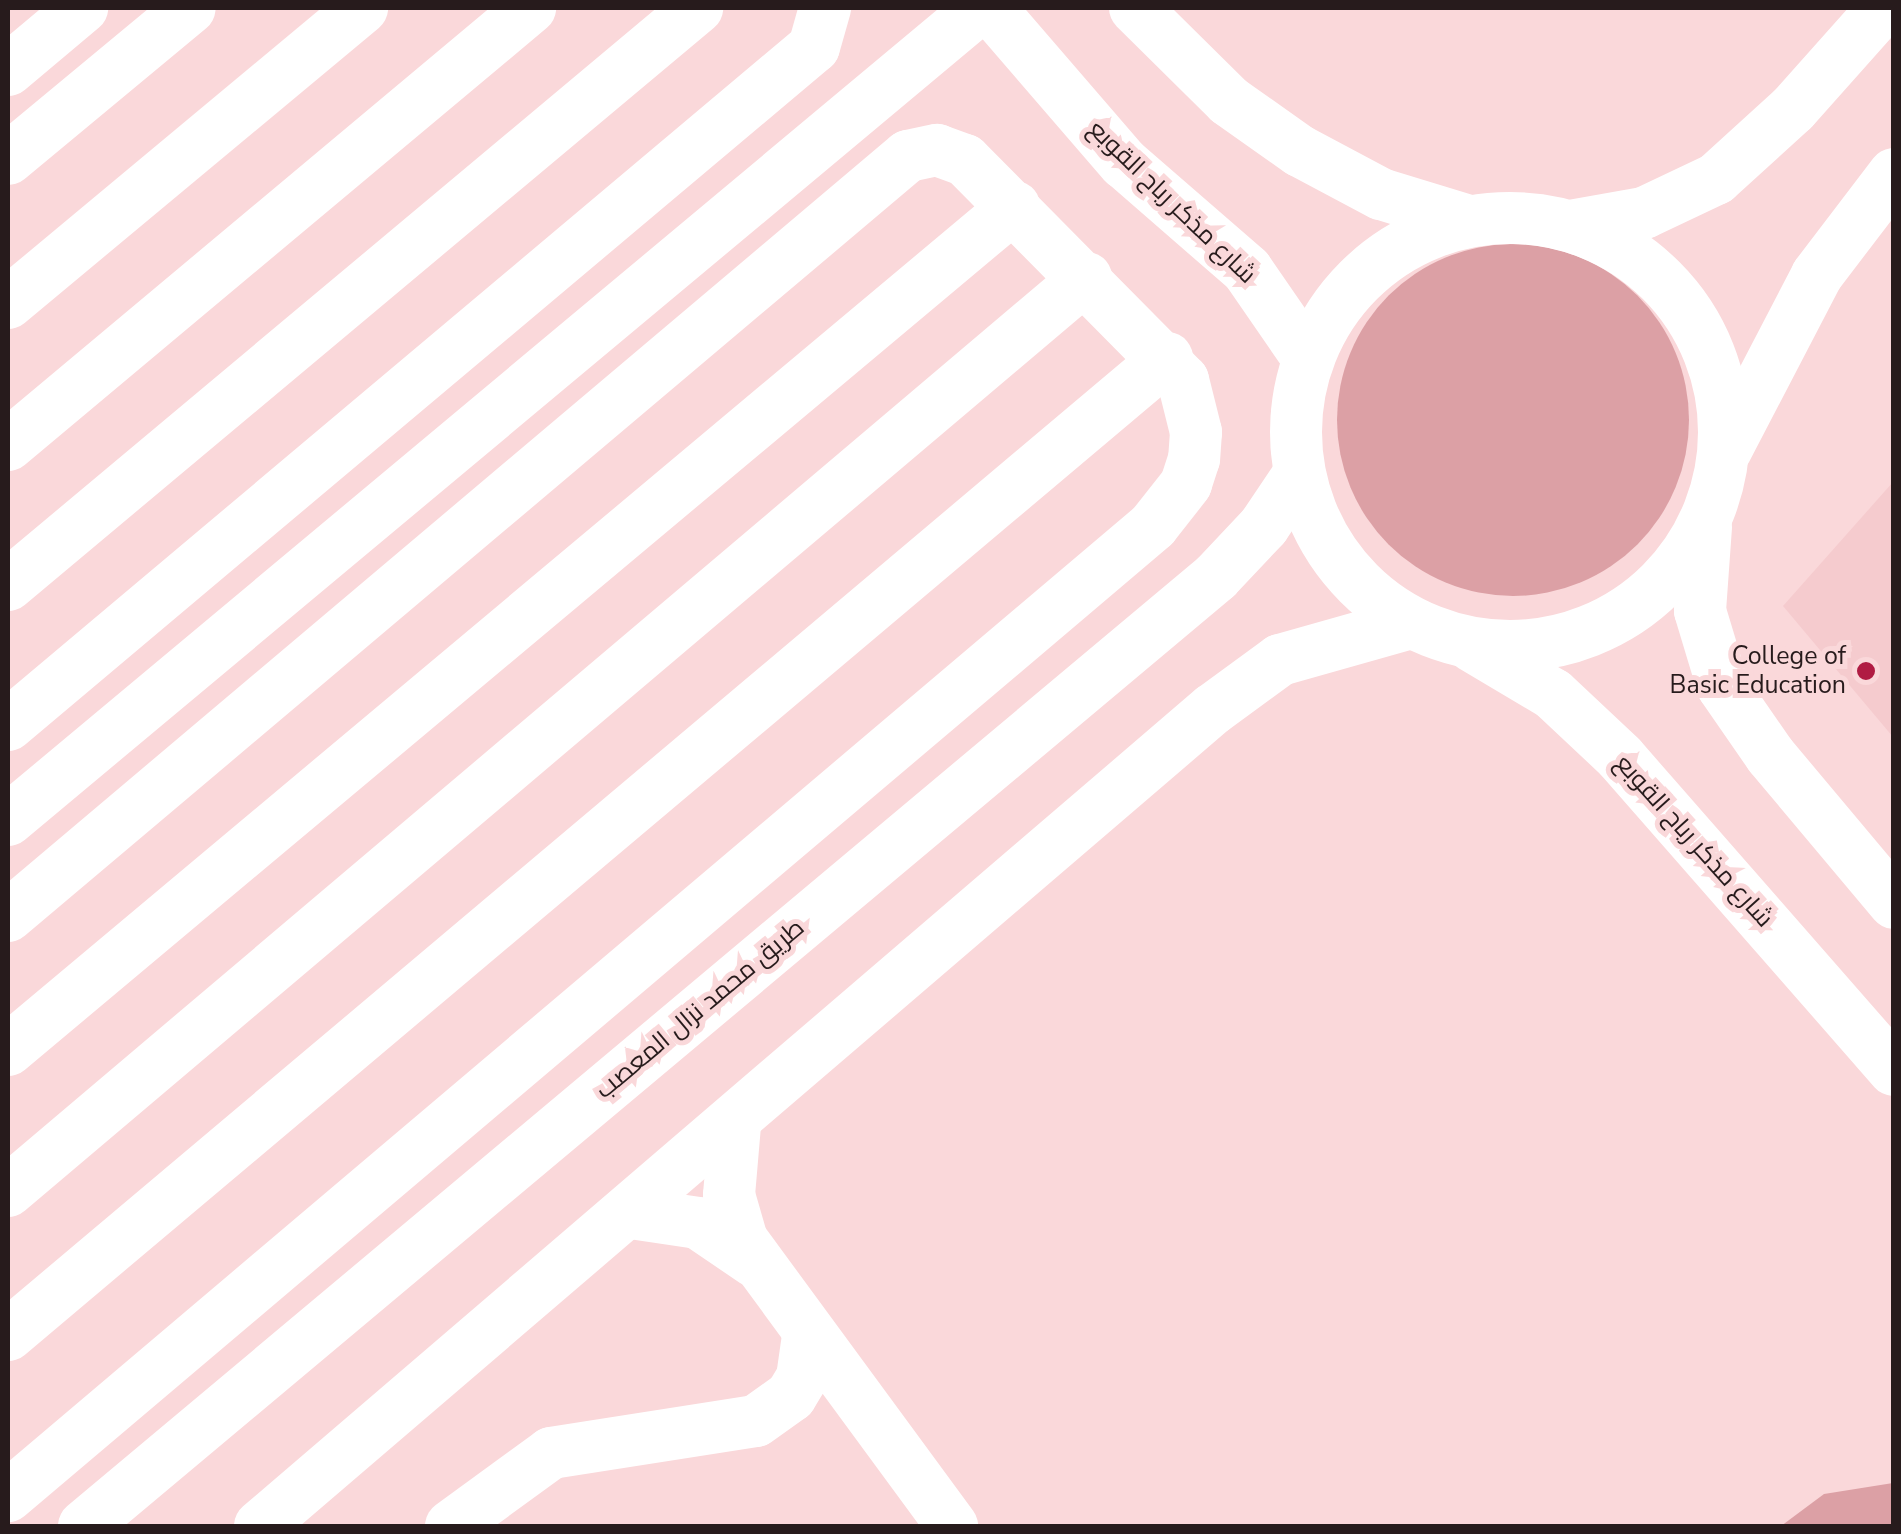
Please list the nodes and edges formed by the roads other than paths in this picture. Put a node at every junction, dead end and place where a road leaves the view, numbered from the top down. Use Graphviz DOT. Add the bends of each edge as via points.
graph roads {
  1 [pos="82,8"];
  2 [pos="190,8"];
  3 [pos="362,8"];
  4 [pos="530,8"];
  5 [pos="697,8"];
  6 [pos="826,8"];
  7 [pos="980,8"];
  8 [pos="990,8"];
  9 [pos="1134,8"];
  10 [pos="1883,8"];
  11 [pos="8,70"];
  12 [pos="8,159"];
  13 [pos="1894,174"];
  14 [pos="1014,206"];
  15 [pos="1466,220"];
  16 [pos="1575,225"];
  17 [pos="1086,278"];
  18 [pos="8,303"];
  19 [pos="457,347"];
  20 [pos="1307,357"];
  21 [pos="1167,358"];
  22 [pos="505,405"];
  23 [pos="8,445"];
  24 [pos="1725,451"];
  25 [pos="549,458"];
  26 [pos="1299,474"];
  27 [pos="1706,524"];
  28 [pos="8,585"];
  29 [pos="1411,622"];
  30 [pos="128,624"];
  31 [pos="1467,643"];
  32 [pos="174,681"];
  33 [pos="8,725"];
  34 [pos="218,738"];
  35 [pos="8,820"];
  36 [pos="1894,903"];
  37 [pos="8,916"];
  38 [pos="8,1050"];
  39 [pos="1894,1070"];
  40 [pos="735,1125"];
  41 [pos="8,1191"];
  42 [pos="632,1213"];
  43 [pos="754,1260"];
  44 [pos="8,1335"];
  45 [pos="808,1336"];
  46 [pos="910,1469"];
  47 [pos="516,1473"];
  48 [pos="8,1496"];
  49 [pos="84,1526"];
  50 [pos="260,1526"];
  51 [pos="451,1526"];
  52 [pos="506,1526"];
  53 [pos="910,1526"];
  54 [pos="952,1526"];
  1 -- 11 [label="street"];
  2 -- 12 [label="street"];
  3 -- 18 [label="street"];
  4 -- 23 [label="street"];
  5 -- 28 [label="street"];
  6 -- 19 [label="street" via="814,47"];
  7 -- 22 [label="street"];
  8 -- 20 [label="street, شارع مذكر رباح القوبع" via="1124,163 1247,270"];
  9 -- 15 [label="street" via="1229,101 1300,151 1381,194"];
  10 -- 16 [label="street" via="1794,109 1716,179 1644,213"];
  13 -- 24 [label="street" via="1817,275"];
  14 -- 17 [label="street"];
  14 -- 25 [label="street" via="952,152 908,156"];
  14 -- 38 [label="street"];
  15 -- 16 [label="street" via="1521,215"];
  15 -- 20 [label="street" via="1398,246 1343,294"];
  16 -- 24 [label="street" via="1640,259 1690,312 1720,379"];
  17 -- 21 [label="street"];
  17 -- 41 [label="street"];
  19 -- 22 [label="street"];
  19 -- 30 [label="street"];
  20 -- 26 [label="street" via="1295,415"];
  21 -- 44 [label="street"];
  21 -- 48 [label="street" via="1192,405 1194,459 1179,496 1153,526"];
  22 -- 25 [label="street"];
  22 -- 32 [label="street"];
  24 -- 27 [label="street"];
  25 -- 34 [label="street"];
  26 -- 29 [label="street" via="1321,534 1359,585"];
  26 -- 49 [label="street, طريق محمد نزال المعصب" via="1264,526 1216,577"];
  27 -- 31 [label="street" via="1675,572 1633,610 1581,636 1543,644"];
  27 -- 36 [label="street" via="1700,611 1724,687 1770,755"];
  29 -- 31 [label="street"];
  29 -- 40 [label="street" via="1280,660 1212,710"];
  30 -- 32 [label="street"];
  30 -- 33 [label="street"];
  31 -- 39 [label="street, شارع مذكر رباح القوبع" via="1553,694 1620,757"];
  32 -- 34 [label="street"];
  32 -- 35 [label="street"];
  34 -- 37 [label="street"];
  40 -- 42 [label="street"];
  40 -- 43 [label="street" via="729,1195"];
  42 -- 43 [label="street" via="698,1223"];
  42 -- 50 [label="street"];
  43 -- 45 [label="street"];
  45 -- 46 [label="street"];
  45 -- 47 [label="street" via="796,1387 756,1421 566,1448"];
  46 -- 53 [label="street"];
  46 -- 54 [label="street"];
  47 -- 51 [label="street"];
  47 -- 52 [label="street" via="507,1492"];
}
